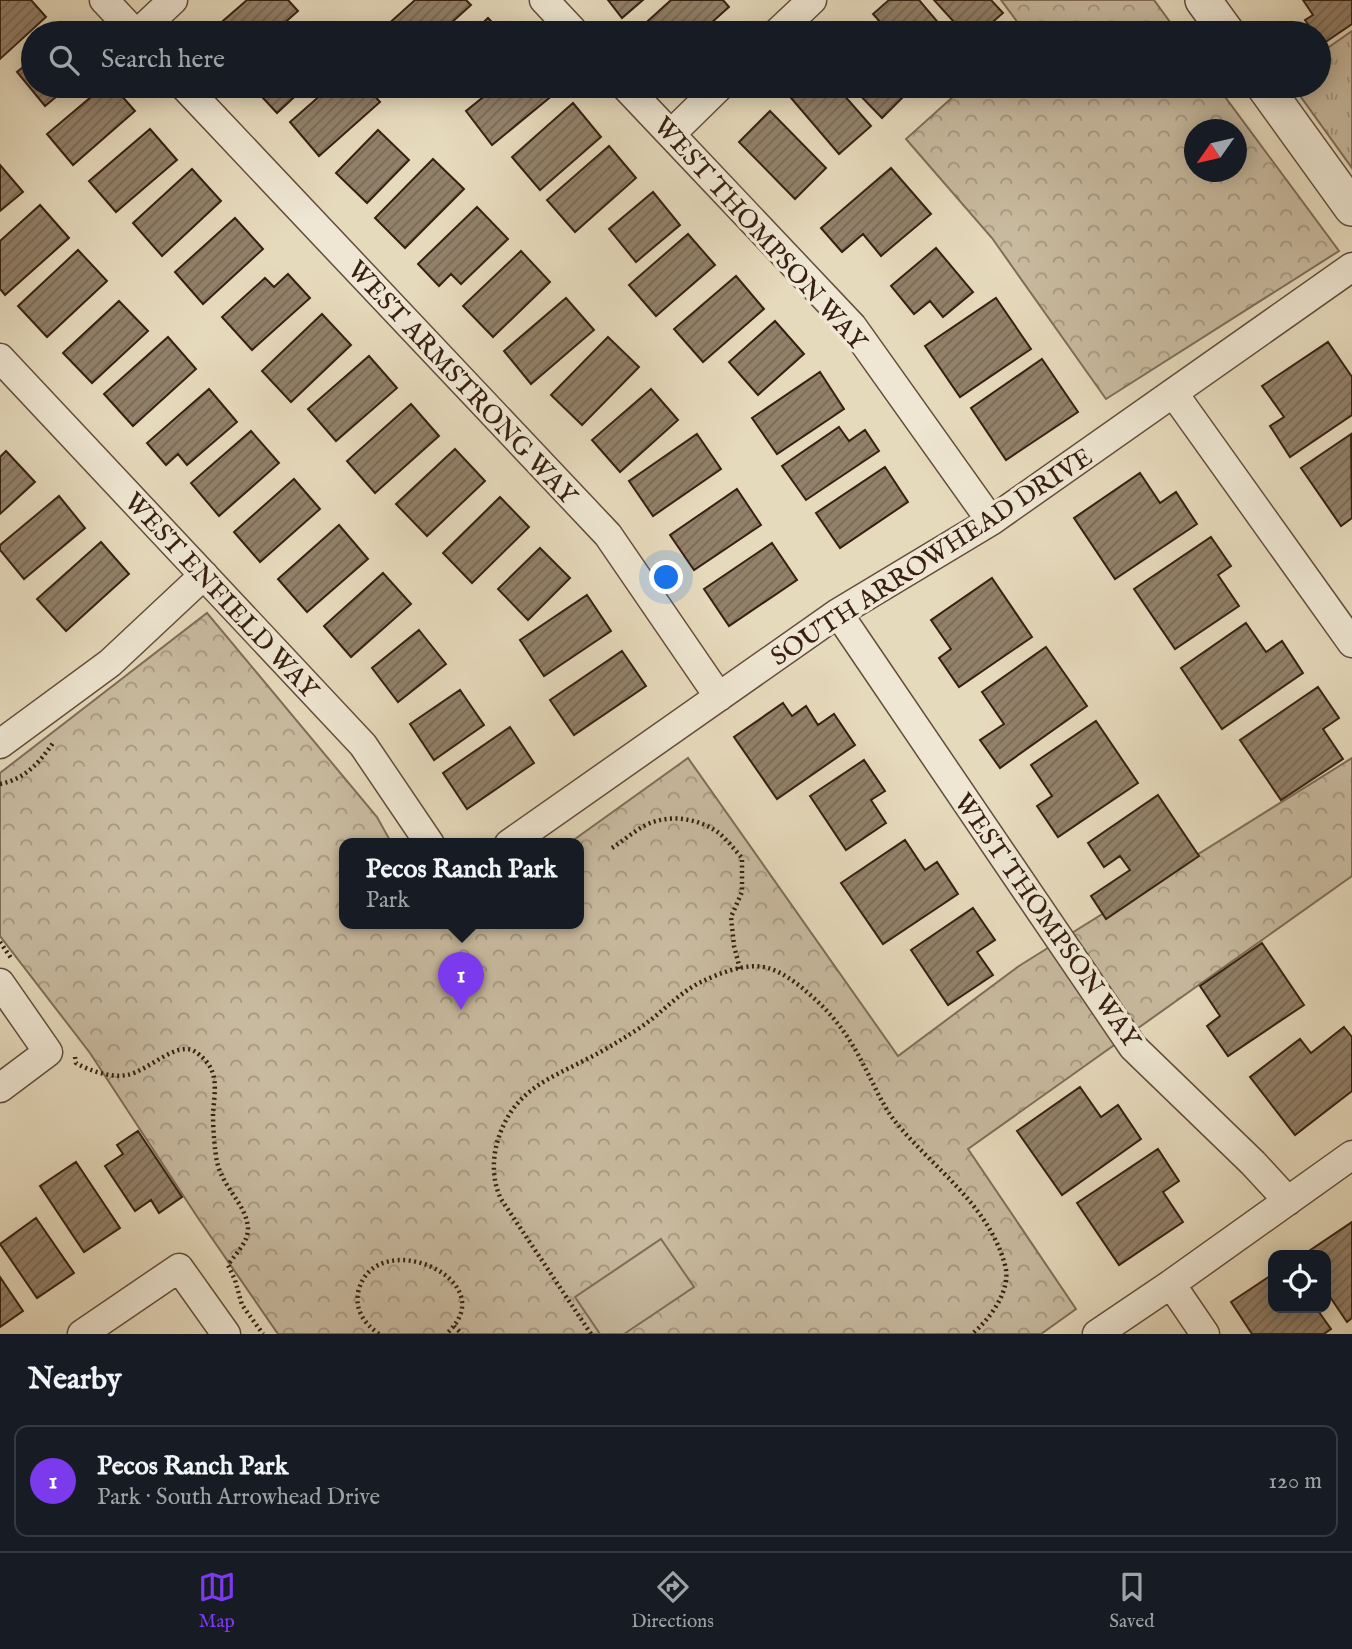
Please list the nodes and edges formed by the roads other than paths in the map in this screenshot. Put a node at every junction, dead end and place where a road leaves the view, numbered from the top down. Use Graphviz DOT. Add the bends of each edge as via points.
graph roads {
  1 [pos="104,0"];
  2 [pos="173,0"];
  3 [pos="544,0"];
  4 [pos="813,0"];
  5 [pos="1203,0"];
  6 [pos="124,21"];
  7 [pos="149,21"];
  8 [pos="564,21"];
  9 [pos="790,21"];
  10 [pos="1218,21"];
  11 [pos="195,98"];
  12 [pos="636,98"];
  13 [pos="708,98"];
  14 [pos="1273,98"];
  15 [pos="671,134"];
  16 [pos="1352,208"];
  17 [pos="1352,267"];
  18 [pos="0,358"];
  19 [pos="1174,394"];
  20 [pos="991,521"];
  21 [pos="204,575"];
  22 [pos="838,613"];
  23 [pos="1352,643"];
  24 [pos="719,697"];
  25 [pos="0,744"];
  26 [pos="426,838"];
  27 [pos="518,838"];
  28 [pos="8,976"];
  29 [pos="0,1088"];
  30 [pos="1352,1155"];
  31 [pos="1288,1201"];
  32 [pos="1171,1284"];
  33 [pos="82,1334"];
  34 [pos="226,1334"];
  35 [pos="1097,1334"];
  36 [pos="1205,1334"];
  1 -- 6 [label="street"];
  2 -- 7 [label="street"];
  3 -- 8 [label="street"];
  4 -- 9 [label="street"];
  5 -- 10 [label="street"];
  11 -- 24 [label="street, WEST ARMSTRONG WAY" via="608,535"];
  12 -- 15 [label="street, WEST THOMPSON WAY"];
  13 -- 15 [label="street"];
  14 -- 16 [label="street"];
  15 -- 20 [label="street, WEST THOMPSON WAY" via="852,326"];
  17 -- 19 [label="street, SOUTH ARROWHEAD DRIVE"];
  18 -- 21 [label="street, WEST ENFIELD WAY"];
  19 -- 20 [label="street, SOUTH ARROWHEAD DRIVE"];
  19 -- 23 [label="street"];
  20 -- 22 [label="street, SOUTH ARROWHEAD DRIVE"];
  21 -- 25 [label="street" via="110,663"];
  21 -- 26 [label="street, WEST ENFIELD WAY" via="363,745"];
  22 -- 24 [label="street, SOUTH ARROWHEAD DRIVE"];
  22 -- 31 [label="street, WEST THOMPSON WAY" via="1133,1047"];
  24 -- 27 [label="street, SOUTH ARROWHEAD DRIVE"];
  28 -- 29 [label="street" via="61,1050"];
  30 -- 31 [label="street"];
  31 -- 32 [label="street"];
  32 -- 35 [label="street"];
  32 -- 36 [label="street"];
  33 -- 34 [label="street" via="179,1268"];
}
